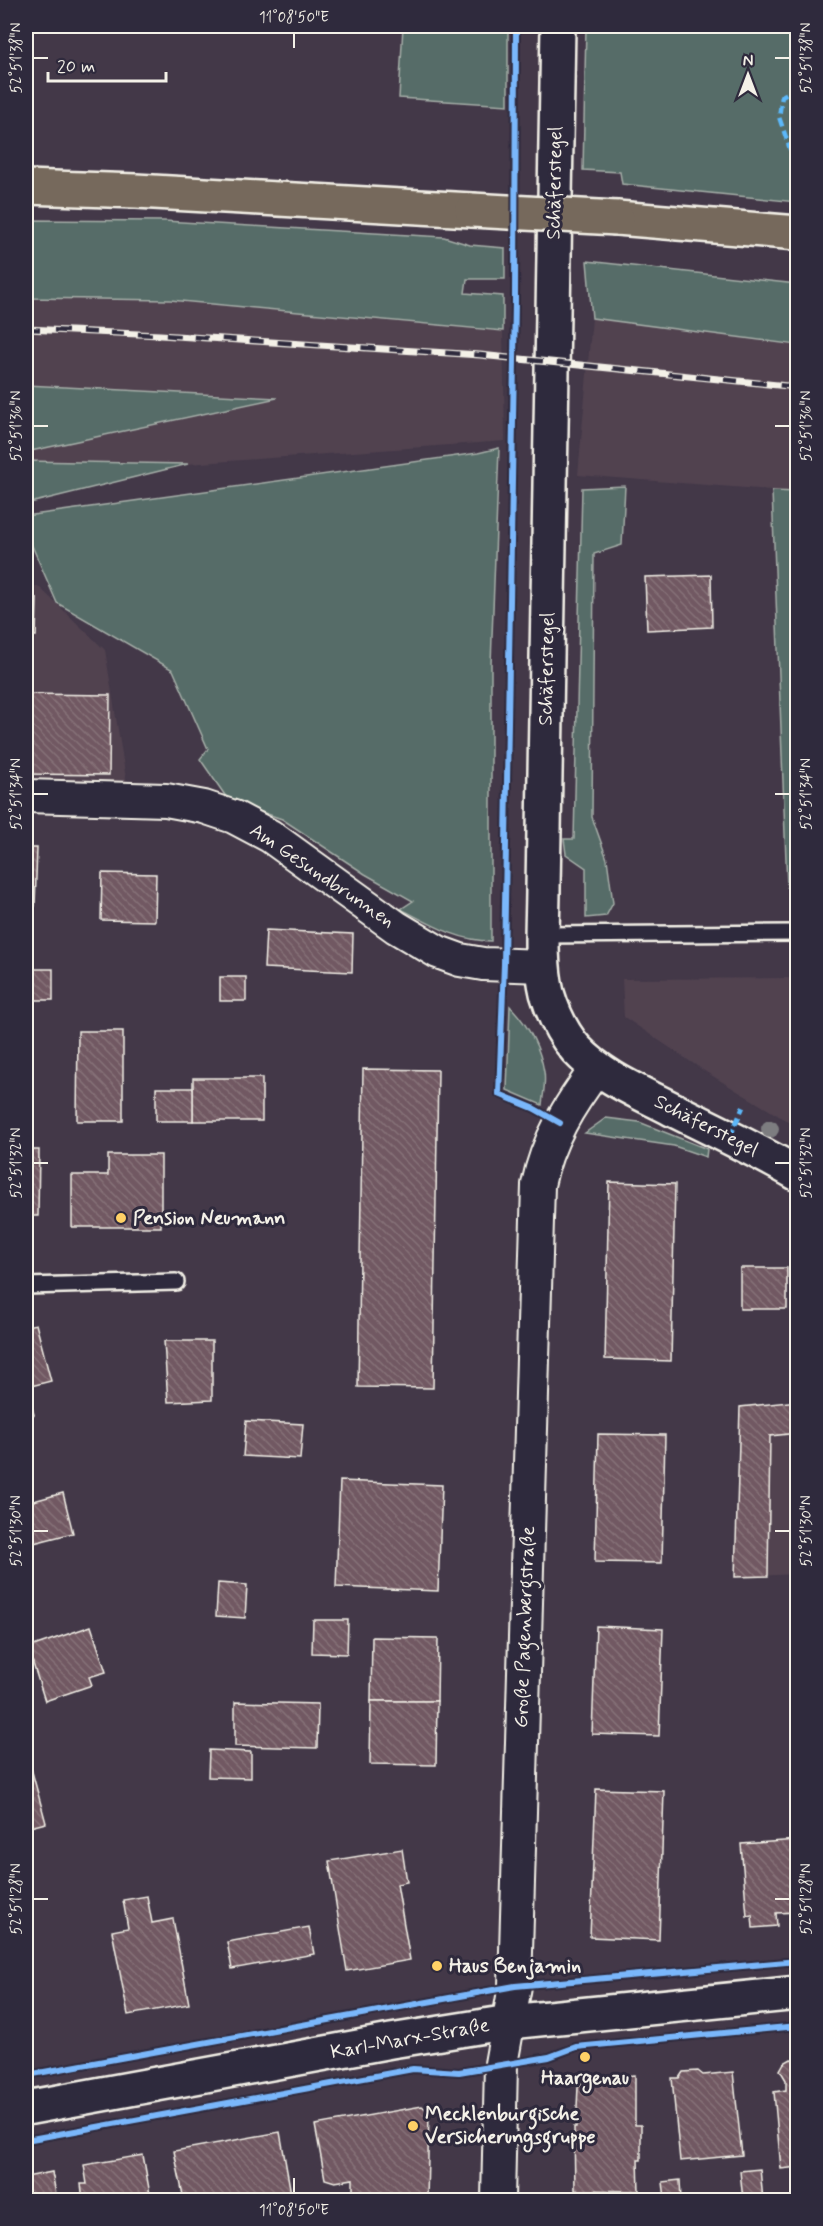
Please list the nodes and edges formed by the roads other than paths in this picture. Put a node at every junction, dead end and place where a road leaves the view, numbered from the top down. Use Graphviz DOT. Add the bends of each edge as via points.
graph roads {
  1 [pos="558,26"];
  2 [pos="26,187"];
  3 [pos="798,233"];
  4 [pos="26,796"];
  5 [pos="798,933"];
  6 [pos="543,950"];
  7 [pos="597,1068"];
  8 [pos="798,1174"];
  9 [pos="176,1282"];
  10 [pos="26,1286"];
  11 [pos="798,1994"];
  12 [pos="509,2022"];
  13 [pos="26,2108"];
  14 [pos="498,2200"];
  1 -- 6 [label="main road, Schäferstegel"];
  2 -- 3 [label="main road, bridge" via="617,218"];
  4 -- 6 [label="street, Am Gesundbrunnen" via="166,800 204,807 270,836 396,927 438,952 483,964"];
  5 -- 6 [label="lane"];
  6 -- 7 [label="main road, Schäferstegel" via="548,993 560,1027"];
  7 -- 8 [label="main road, Schäferstegel"];
  7 -- 12 [label="street, Große Pagenbergstraße" via="560,1123 543,1161 538,1185 514,1986"];
  9 -- 10 [label="lane"];
  11 -- 12 [label="main road, Karl-Marx-Straße"];
  12 -- 13 [label="main road, Karl-Marx-Straße"];
  12 -- 14 [label="street, Große Pagenbergstraße" via="501,2064"];
}
